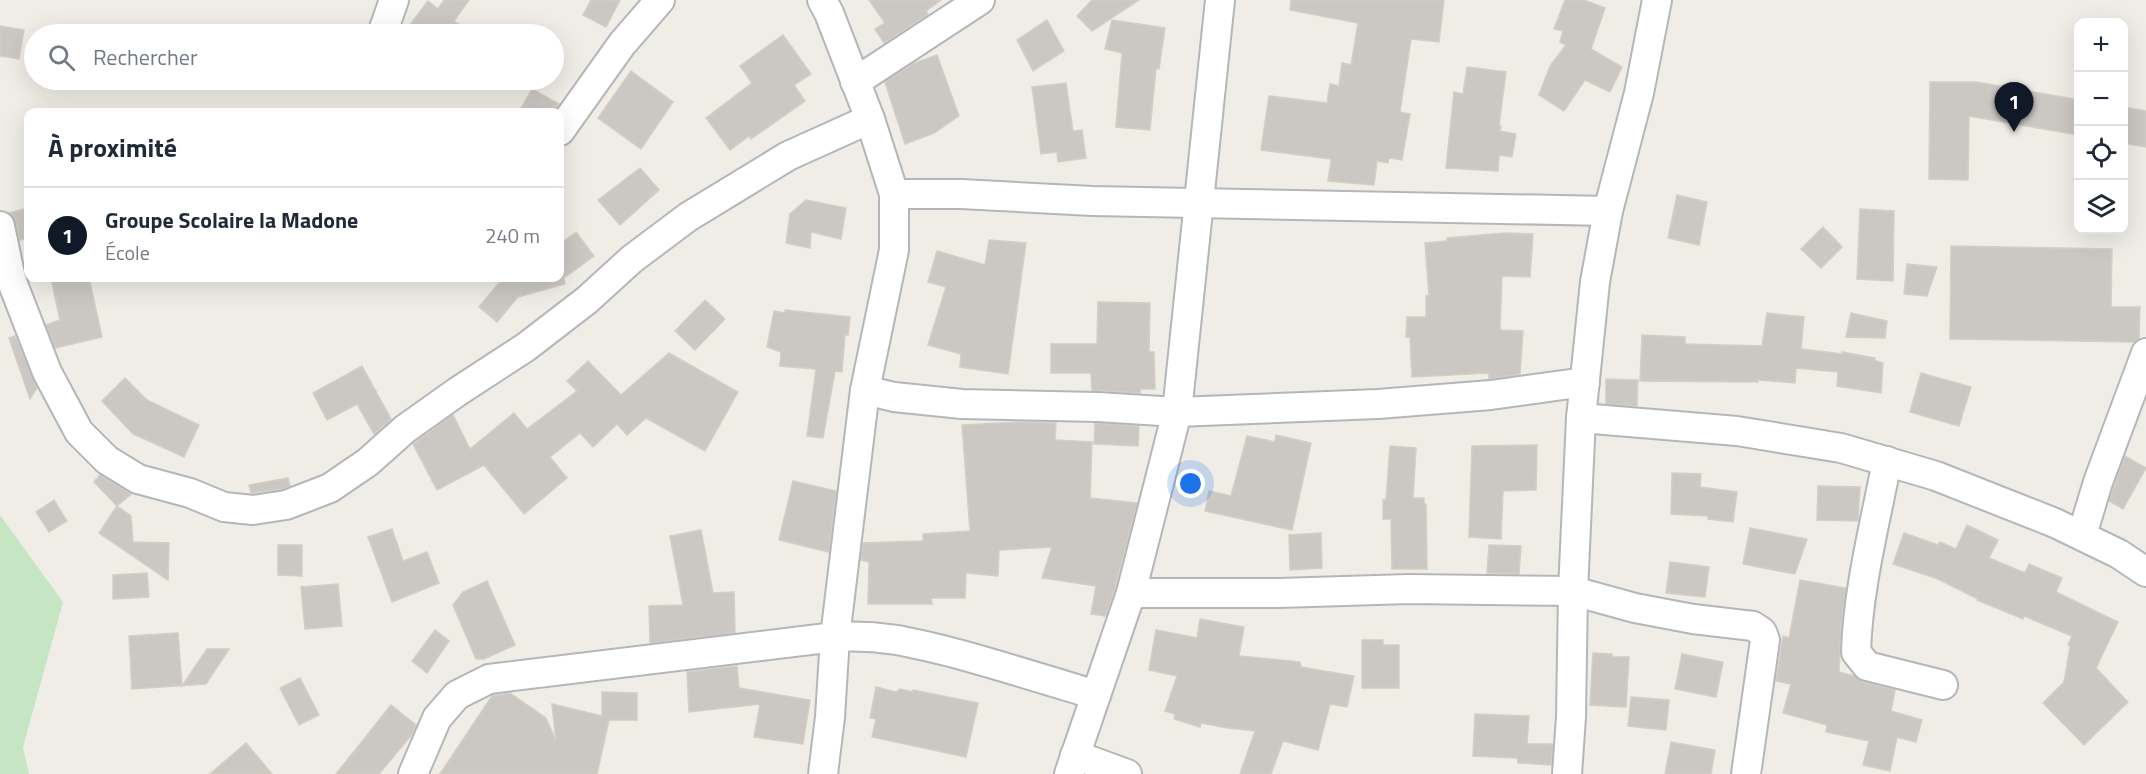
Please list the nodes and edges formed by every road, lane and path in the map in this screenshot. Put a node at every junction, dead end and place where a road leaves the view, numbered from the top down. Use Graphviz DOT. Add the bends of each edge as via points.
graph roads {
  1 [pos="394,0"];
  2 [pos="660,0"];
  3 [pos="822,0"];
  4 [pos="980,0"];
  5 [pos="1220,0"];
  6 [pos="1658,0"];
  7 [pos="386,24"];
  8 [pos="855,82"];
  9 [pos="870,119"];
  10 [pos="564,125"];
  11 [pos="894,194"];
  12 [pos="1199,202"];
  13 [pos="1608,212"];
  14 [pos="0,226"];
  15 [pos="2146,353"];
  16 [pos="1585,382"];
  17 [pos="865,390"];
  18 [pos="1177,412"];
  19 [pos="1581,418"];
  20 [pos="1887,461"];
  21 [pos="2082,535"];
  22 [pos="2146,572"];
  23 [pos="1573,591"];
  24 [pos="1131,593"];
  25 [pos="835,638"];
  26 [pos="1943,685"];
  27 [pos="1096,695"];
  28 [pos="1072,765"];
  29 [pos="413,774"];
  30 [pos="823,774"];
  31 [pos="1127,774"];
  32 [pos="1567,774"];
  33 [pos="1746,774"];
  1 -- 7 [label="street"];
  2 -- 10 [label="street" via="622,44"];
  3 -- 8 [label="street"];
  4 -- 8 [label="street"];
  5 -- 12 [label="street"];
  6 -- 13 [label="street"];
  8 -- 9 [label="street"];
  9 -- 11 [label="street"];
  9 -- 14 [label="street" via="788,156 688,217 526,347 448,398 330,488 286,505 253,510 224,507 138,478 107,460 79,432 47,372 11,279"];
  11 -- 12 [label="street"];
  11 -- 17 [label="street" via="894,250"];
  12 -- 13 [label="street"];
  12 -- 18 [label="street"];
  13 -- 16 [label="street" via="1595,282"];
  15 -- 21 [label="street"];
  16 -- 18 [label="street" via="1378,404"];
  16 -- 19 [label="street"];
  17 -- 18 [label="street" via="962,404"];
  17 -- 25 [label="street"];
  18 -- 24 [label="street"];
  19 -- 20 [label="street" via="1737,431 1841,448"];
  19 -- 23 [label="street"];
  20 -- 21 [label="street" via="1936,476"];
  20 -- 26 [label="street" via="1867,562 1856,652 1867,666"];
  21 -- 22 [label="street"];
  23 -- 24 [label="street"];
  23 -- 32 [label="street"];
  23 -- 33 [label="street" via="1635,608 1753,626 1762,632 1765,640"];
  24 -- 27 [label="street"];
  25 -- 27 [label="street" via="865,635 900,639"];
  25 -- 29 [label="street" via="489,679 457,695 437,718"];
  25 -- 30 [label="street"];
  27 -- 28 [label="street"];
  28 -- 31 [label="street"];
}
